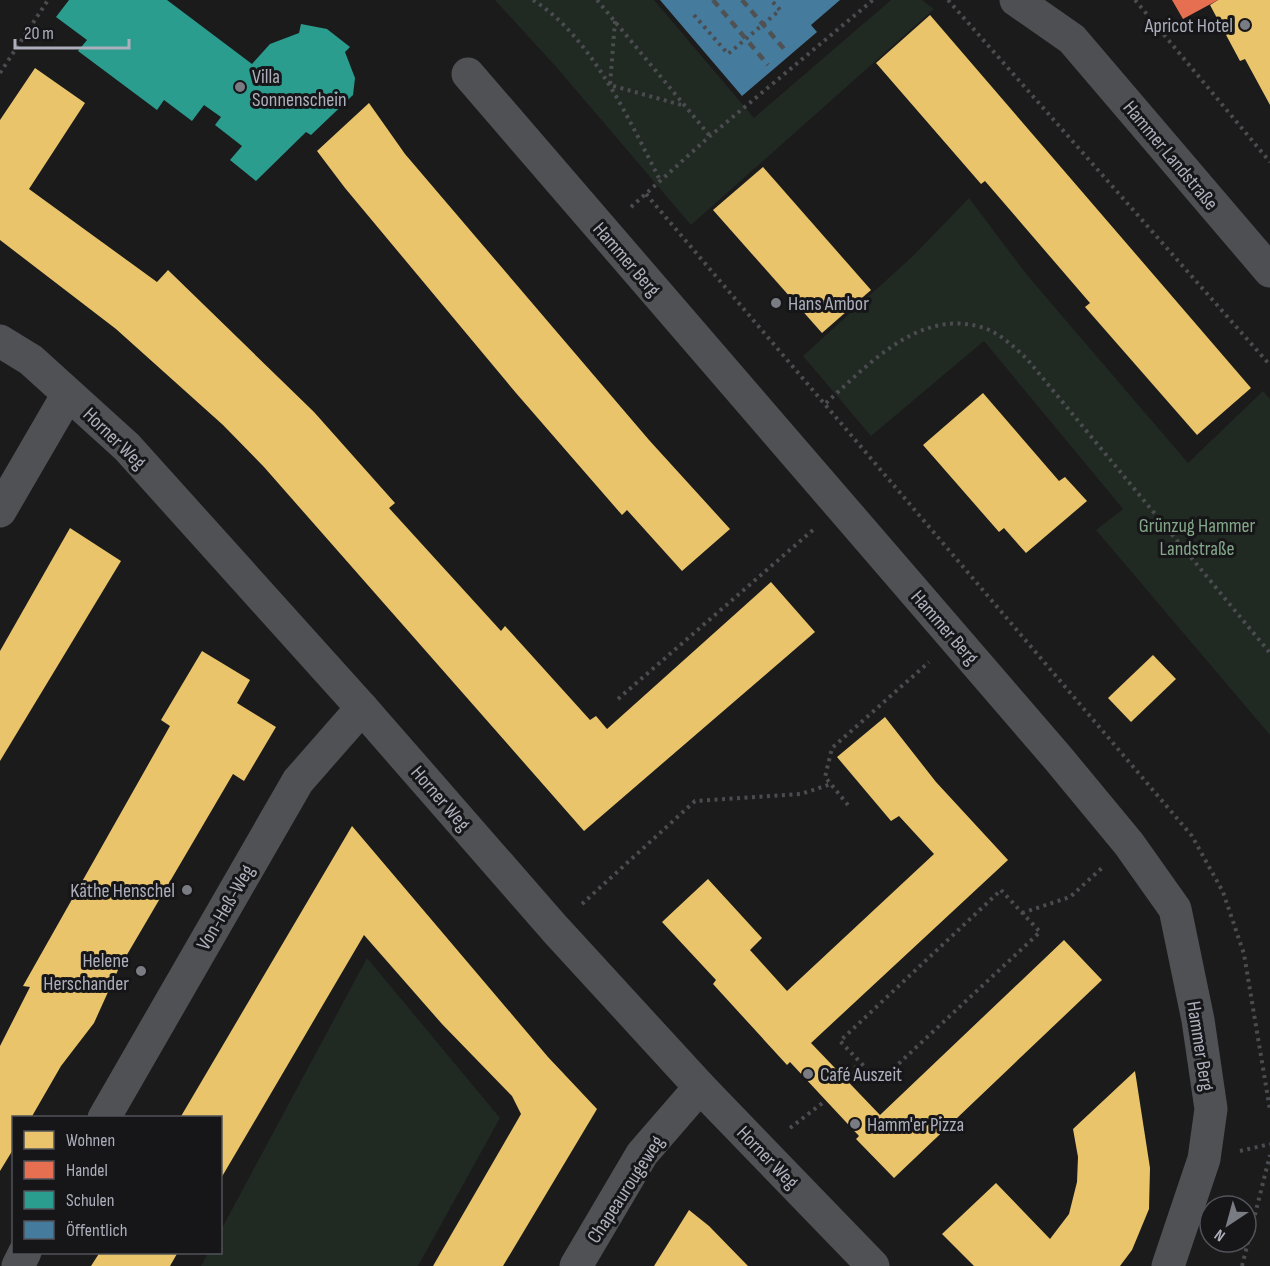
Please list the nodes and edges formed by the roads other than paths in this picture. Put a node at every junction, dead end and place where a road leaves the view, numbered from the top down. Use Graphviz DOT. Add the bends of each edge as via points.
graph roads {
  1 [pos="1016,0"];
  2 [pos="1053,0"];
  3 [pos="1072,39"];
  4 [pos="468,74"];
  5 [pos="1270,271"];
  6 [pos="0,341"];
  7 [pos="68,394"];
  8 [pos="0,511"];
  9 [pos="362,708"];
  10 [pos="700,1087"];
  11 [pos="105,1116"];
  12 [pos="576,1266"];
  13 [pos="873,1266"];
  14 [pos="1168,1266"];
  1 -- 3 [label="main road, Hammer Landstraße"];
  2 -- 3 [label="main road, Hammer Landstraße"];
  3 -- 5 [label="main road, Hammer Landstraße"];
  4 -- 14 [label="street, Hammer Berg" via="1122,835 1175,909 1211,1109 1204,1159"];
  6 -- 7 [label="street, Horner Weg" via="30,360"];
  7 -- 8 [label="street"];
  7 -- 9 [label="street, Horner Weg" via="127,447"];
  9 -- 10 [label="street, Horner Weg" via="555,929"];
  9 -- 11 [label="street, Von-Heß-Weg" via="298,781"];
  10 -- 12 [label="street, Chapeaurougeweg" via="642,1154"];
  10 -- 13 [label="street, Horner Weg"];
}
